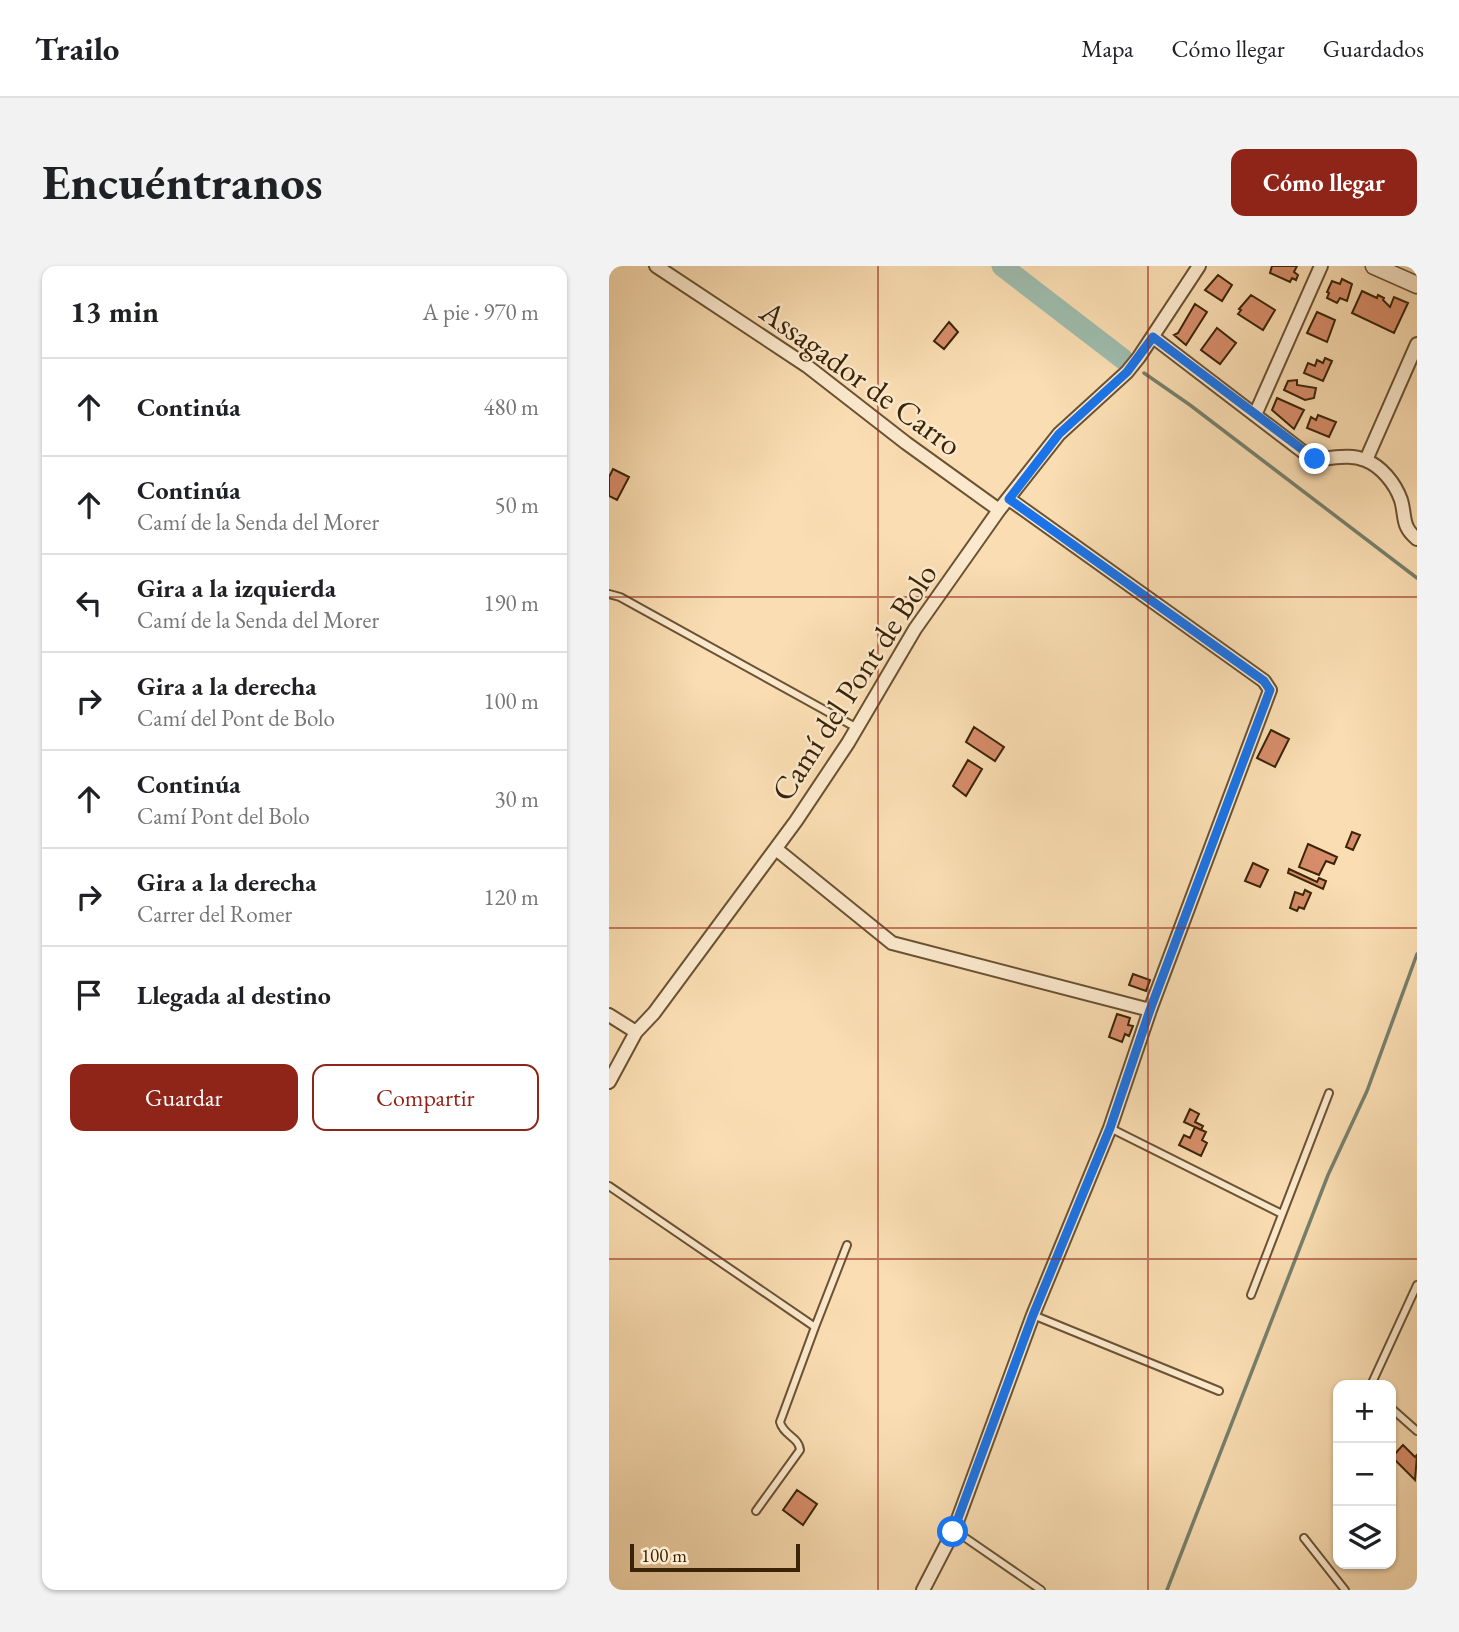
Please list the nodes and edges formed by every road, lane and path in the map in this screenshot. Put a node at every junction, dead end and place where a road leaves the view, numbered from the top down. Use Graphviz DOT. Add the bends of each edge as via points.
graph roads {
  1 [pos="656,266"];
  2 [pos="1199,266"];
  3 [pos="1321,266"];
  4 [pos="1374,266"];
  5 [pos="1417,285"];
  6 [pos="1153,337"];
  7 [pos="1417,344"];
  8 [pos="1255,415"];
  9 [pos="1366,460"];
  10 [pos="1009,499"];
  11 [pos="999,510"];
  12 [pos="1417,539"];
  13 [pos="609,594"];
  14 [pos="857,728"];
  15 [pos="776,849"];
  16 [pos="1150,1010"];
  17 [pos="609,1015"];
  18 [pos="636,1032"];
  19 [pos="609,1082"];
  20 [pos="1329,1093"];
  21 [pos="1110,1128"];
  22 [pos="609,1186"];
  23 [pos="1282,1214"];
  24 [pos="847,1245"];
  25 [pos="1417,1285"];
  26 [pos="1251,1295"];
  27 [pos="1033,1315"];
  28 [pos="815,1327"];
  29 [pos="1373,1380"];
  30 [pos="1219,1391"];
  31 [pos="1396,1412"];
  32 [pos="1417,1431"];
  33 [pos="756,1511"];
  34 [pos="954,1530"];
  35 [pos="1304,1538"];
  36 [pos="923,1590"];
  37 [pos="1041,1590"];
  38 [pos="1345,1590"];
  1 -- 11 [label="street, Assagador de Carro" via="807,366"];
  2 -- 6 [label="street, Camí del Pont de Bolo"];
  3 -- 8 [label="street"];
  4 -- 5 [label="street"];
  6 -- 8 [label="street"];
  6 -- 10 [label="street, Camí del Pont de Bolo" via="1127,372 1059,434"];
  7 -- 9 [label="street"];
  8 -- 9 [label="street" via="1315,459 1338,455"];
  9 -- 12 [label="street" via="1393,485 1401,499 1406,528"];
  10 -- 11 [label="street, Camí del Pont de Bolo"];
  10 -- 16 [label="street" via="1269,685"];
  11 -- 14 [label="street, Camí del Pont de Bolo" via="915,629"];
  13 -- 14 [label="lane"];
  14 -- 15 [label="street, Camí del Pont de Bolo"];
  15 -- 16 [label="street" via="892,943"];
  15 -- 18 [label="street, Camí del Pont de Bolo"];
  16 -- 21 [label="street"];
  17 -- 18 [label="street"];
  18 -- 19 [label="street, Camí del Pont de Bolo"];
  20 -- 23 [label="lane"];
  21 -- 23 [label="lane"];
  21 -- 27 [label="street"];
  22 -- 28 [label="lane"];
  23 -- 26 [label="lane"];
  24 -- 28 [label="lane"];
  25 -- 29 [label="lane"];
  27 -- 30 [label="lane"];
  27 -- 34 [label="street"];
  28 -- 33 [label="lane" via="780,1422 800,1450"];
  31 -- 32 [label="lane"];
  34 -- 36 [label="street"];
  34 -- 37 [label="lane"];
  35 -- 38 [label="lane"];
}
